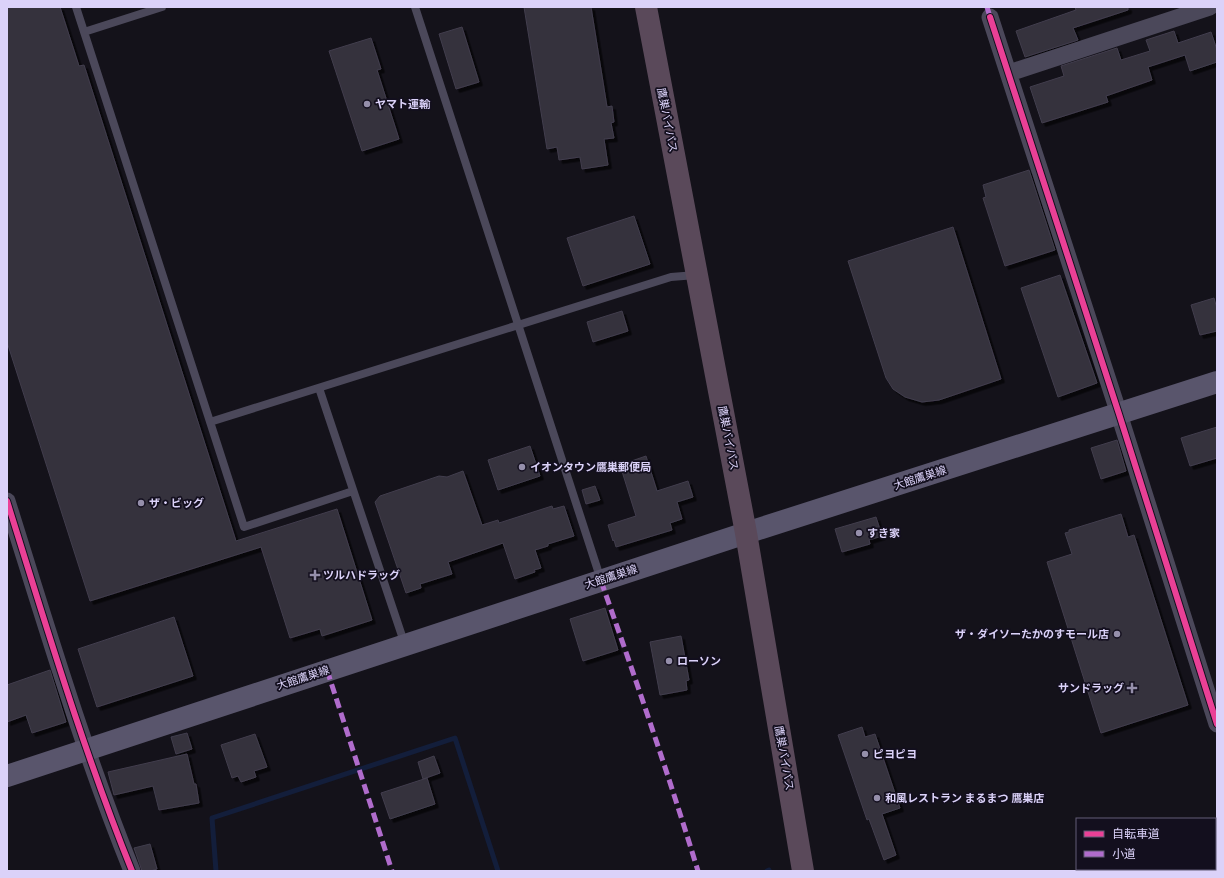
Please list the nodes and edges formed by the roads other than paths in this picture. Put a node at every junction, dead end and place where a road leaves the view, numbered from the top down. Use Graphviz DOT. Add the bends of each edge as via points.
graph roads {
  1 [pos="76,7"];
  2 [pos="162,7"];
  3 [pos="415,7"];
  4 [pos="646,7"];
  5 [pos="1210,7"];
  6 [pos="990,17"];
  7 [pos="84,32"];
  8 [pos="1008,74"];
  9 [pos="697,275"];
  10 [pos="518,325"];
  11 [pos="1217,382"];
  12 [pos="319,388"];
  13 [pos="1119,414"];
  14 [pos="210,422"];
  15 [pos="353,491"];
  16 [pos="7,500"];
  17 [pos="746,533"];
  18 [pos="601,581"];
  19 [pos="404,645"];
  20 [pos="1217,724"];
  21 [pos="86,749"];
  22 [pos="7,776"];
  23 [pos="132,871"];
  24 [pos="803,871"];
  1 -- 7 [label="lane"];
  2 -- 7 [label="lane"];
  3 -- 10 [label="lane"];
  4 -- 9 [label="highway, 鷹巣バイパス"];
  5 -- 8 [label="street"];
  6 -- 8 [label="street"];
  7 -- 14 [label="lane"];
  8 -- 13 [label="street"];
  9 -- 10 [label="lane" via="671,277"];
  9 -- 17 [label="highway, 鷹巣バイパス"];
  10 -- 12 [label="lane"];
  10 -- 18 [label="lane"];
  11 -- 13 [label="main road, 大館鷹巣線"];
  12 -- 14 [label="lane"];
  12 -- 15 [label="lane"];
  13 -- 17 [label="main road, 大館鷹巣線"];
  13 -- 20 [label="street"];
  14 -- 15 [label="lane" via="244,527"];
  15 -- 19 [label="lane"];
  16 -- 21 [label="street"];
  17 -- 18 [label="main road, 大館鷹巣線"];
  17 -- 24 [label="highway, 鷹巣バイパス"];
  18 -- 19 [label="main road, 大館鷹巣線"];
  19 -- 21 [label="main road, 大館鷹巣線"];
  21 -- 22 [label="main road, 大館鷹巣線"];
  21 -- 23 [label="street"];
}
